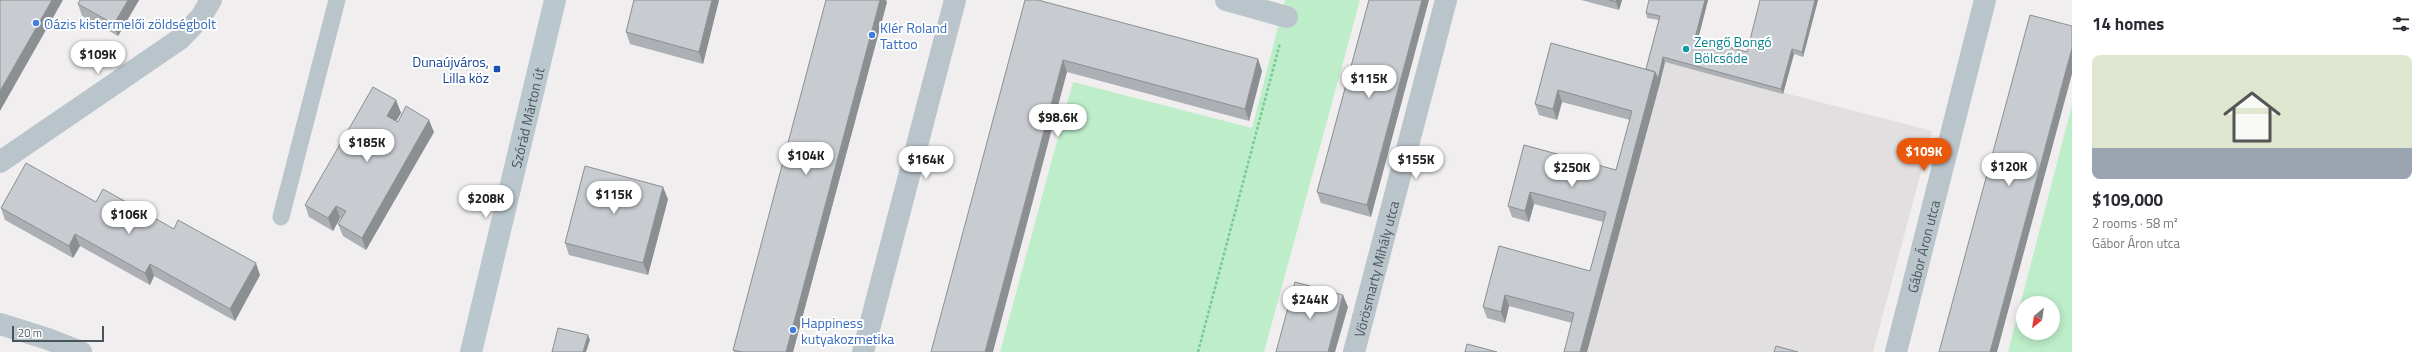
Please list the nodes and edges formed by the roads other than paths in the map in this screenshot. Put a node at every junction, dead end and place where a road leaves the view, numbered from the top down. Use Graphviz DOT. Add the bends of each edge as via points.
graph roads {
  1 [pos="211,0"];
  2 [pos="337,0"];
  3 [pos="555,0"];
  4 [pos="955,0"];
  5 [pos="1226,0"];
  6 [pos="1446,0"];
  7 [pos="1985,0"];
  8 [pos="1287,17"];
  9 [pos="0,162"];
  10 [pos="281,217"];
  11 [pos="0,324"];
  12 [pos="81,352"];
  13 [pos="471,352"];
  14 [pos="863,352"];
  15 [pos="1354,352"];
  16 [pos="1896,352"];
  1 -- 9 [label="street" via="201,17 180,39"];
  2 -- 10 [label="lane"];
  3 -- 13 [label="street, Szórád Márton út"];
  4 -- 14 [label="street"];
  5 -- 8 [label="street"];
  6 -- 15 [label="street, Vörösmarty Mihály utca"];
  7 -- 16 [label="street, Gábor Áron utca"];
  11 -- 12 [label="street" via="48,338"];
}
